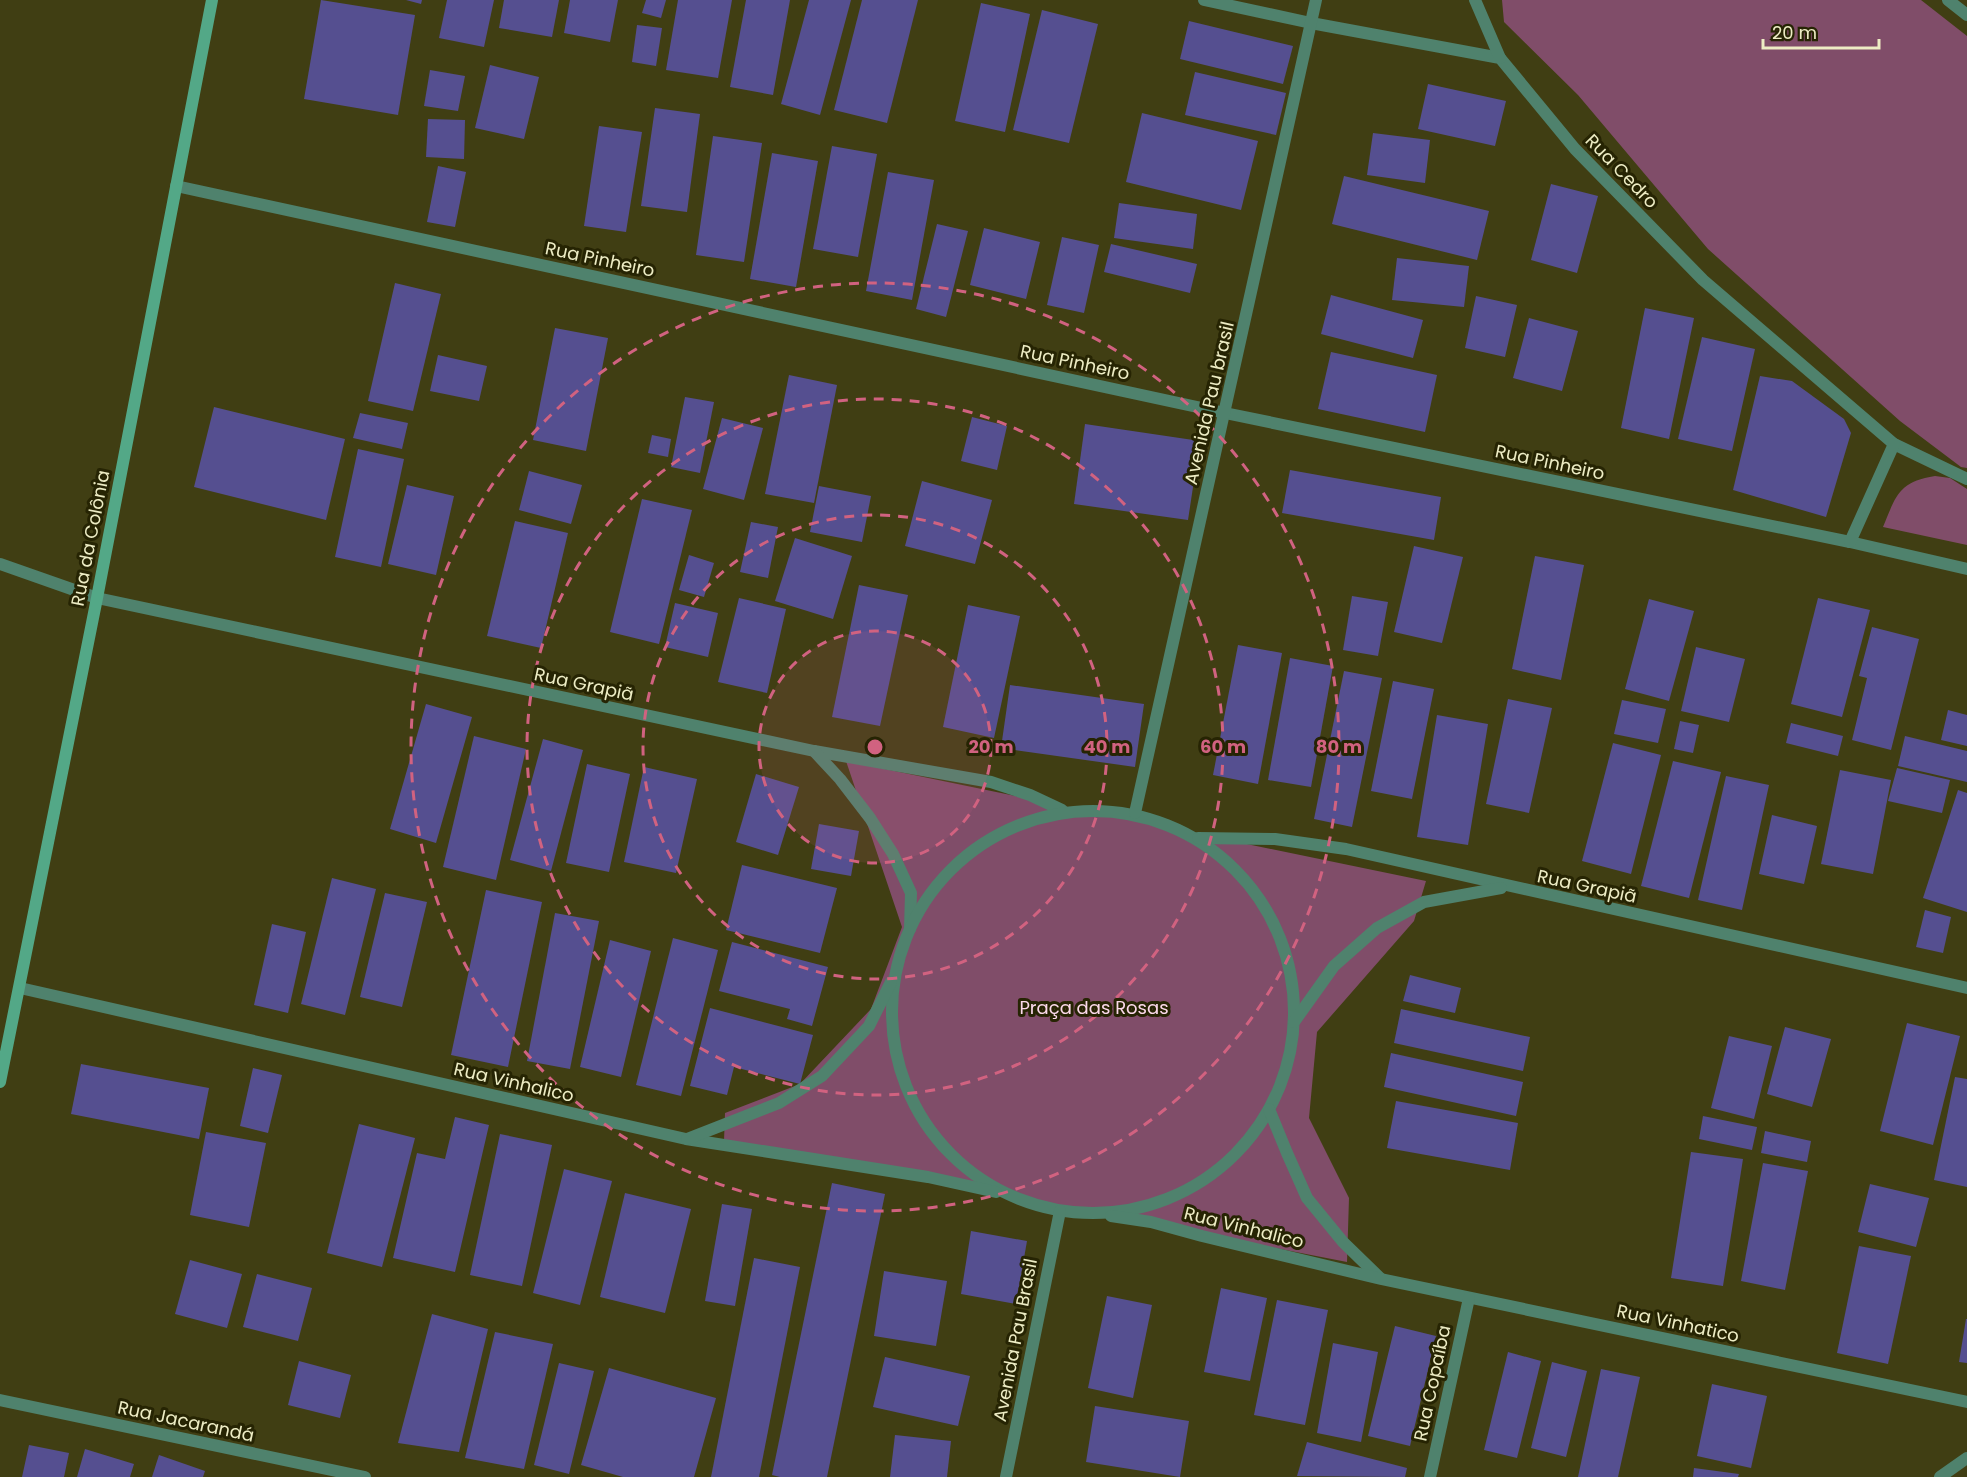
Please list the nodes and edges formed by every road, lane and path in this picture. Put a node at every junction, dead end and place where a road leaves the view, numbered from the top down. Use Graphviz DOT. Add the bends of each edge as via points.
graph roads {
  1 [pos="212,0"];
  2 [pos="1204,0"];
  3 [pos="1316,0"];
  4 [pos="1475,0"];
  5 [pos="1948,0"];
  6 [pos="1967,15"];
  7 [pos="1311,23"];
  8 [pos="1500,58"];
  9 [pos="176,186"];
  10 [pos="1225,413"];
  11 [pos="1894,444"];
  12 [pos="1967,479"];
  13 [pos="1850,542"];
  14 [pos="0,564"];
  15 [pos="1967,569"];
  16 [pos="97,598"];
  17 [pos="814,751"];
  18 [pos="1062,810"];
  19 [pos="1135,813"];
  20 [pos="1198,838"];
  21 [pos="1508,887"];
  22 [pos="910,929"];
  23 [pos="894,977"];
  24 [pos="20,988"];
  25 [pos="1967,988"];
  26 [pos="1294,1022"];
  27 [pos="0,1082"];
  28 [pos="1269,1109"];
  29 [pos="686,1139"];
  30 [pos="1004,1194"];
  31 [pos="1060,1211"];
  32 [pos="1098,1214"];
  33 [pos="1381,1279"];
  34 [pos="1469,1298"];
  35 [pos="0,1400"];
  36 [pos="1967,1402"];
  37 [pos="1967,1458"];
  38 [pos="365,1477"];
  39 [pos="1006,1477"];
  40 [pos="1430,1477"];
  41 [pos="1940,1477"];
  1 -- 9 [label="main road, Rua da Colônia"];
  2 -- 7 [label="street"];
  3 -- 7 [label="street, Avenida Pau brasil"];
  4 -- 8 [label="street, Rua Cedro"];
  5 -- 6 [label="street"];
  7 -- 8 [label="street"];
  7 -- 10 [label="street, Avenida Pau brasil"];
  8 -- 11 [label="street, Rua Cedro" via="1575,149 1703,280"];
  9 -- 10 [label="street, Rua Pinheiro"];
  9 -- 16 [label="main road, Rua da Colônia"];
  10 -- 13 [label="street, Rua Pinheiro"];
  10 -- 19 [label="street, Avenida Pau brasil"];
  11 -- 12 [label="street, Rua Cedro"];
  11 -- 13 [label="street"];
  13 -- 15 [label="street, Rua Pinheiro"];
  14 -- 16 [label="street, Rua Grapiã"];
  16 -- 17 [label="street, Rua Grapiã"];
  16 -- 24 [label="main road, Rua da Colônia"];
  17 -- 18 [label="street, Rua Grapiã" via="991,782"];
  17 -- 22 [label="street" via="870,818 893,854 911,893"];
  18 -- 19 [label="street"];
  18 -- 22 [label="street" via="986,840 971,852"];
  19 -- 20 [label="street"];
  20 -- 21 [label="street, Rua Grapiã" via="1275,839 1346,849"];
  20 -- 26 [label="street" via="1240,872 1274,924 1290,968"];
  21 -- 25 [label="street, Rua Grapiã"];
  21 -- 26 [label="street" via="1424,902 1377,928 1334,966"];
  22 -- 23 [label="street"];
  23 -- 29 [label="street" via="869,1026 822,1076 779,1102"];
  23 -- 30 [label="street" via="893,1042 909,1106 951,1156"];
  24 -- 27 [label="main road, Rua da Colônia"];
  24 -- 29 [label="street, Rua Vinhalico"];
  26 -- 28 [label="street" via="1287,1066"];
  28 -- 32 [label="street" via="1227,1160 1197,1184 1150,1206"];
  28 -- 33 [label="street" via="1307,1198 1343,1242"];
  29 -- 30 [label="street, Rua Vinhalico" via="928,1177"];
  30 -- 31 [label="street"];
  31 -- 32 [label="street"];
  31 -- 39 [label="street, Avenida Pau Brasil"];
  32 -- 33 [label="street, Rua Vinhalico" via="1151,1222"];
  33 -- 34 [label="street, Rua Vinhatico"];
  34 -- 36 [label="street, Rua Vinhatico"];
  34 -- 40 [label="street, Rua Copaíba"];
  35 -- 38 [label="street, Rua Jacarandá"];
  37 -- 41 [label="street"];
}
